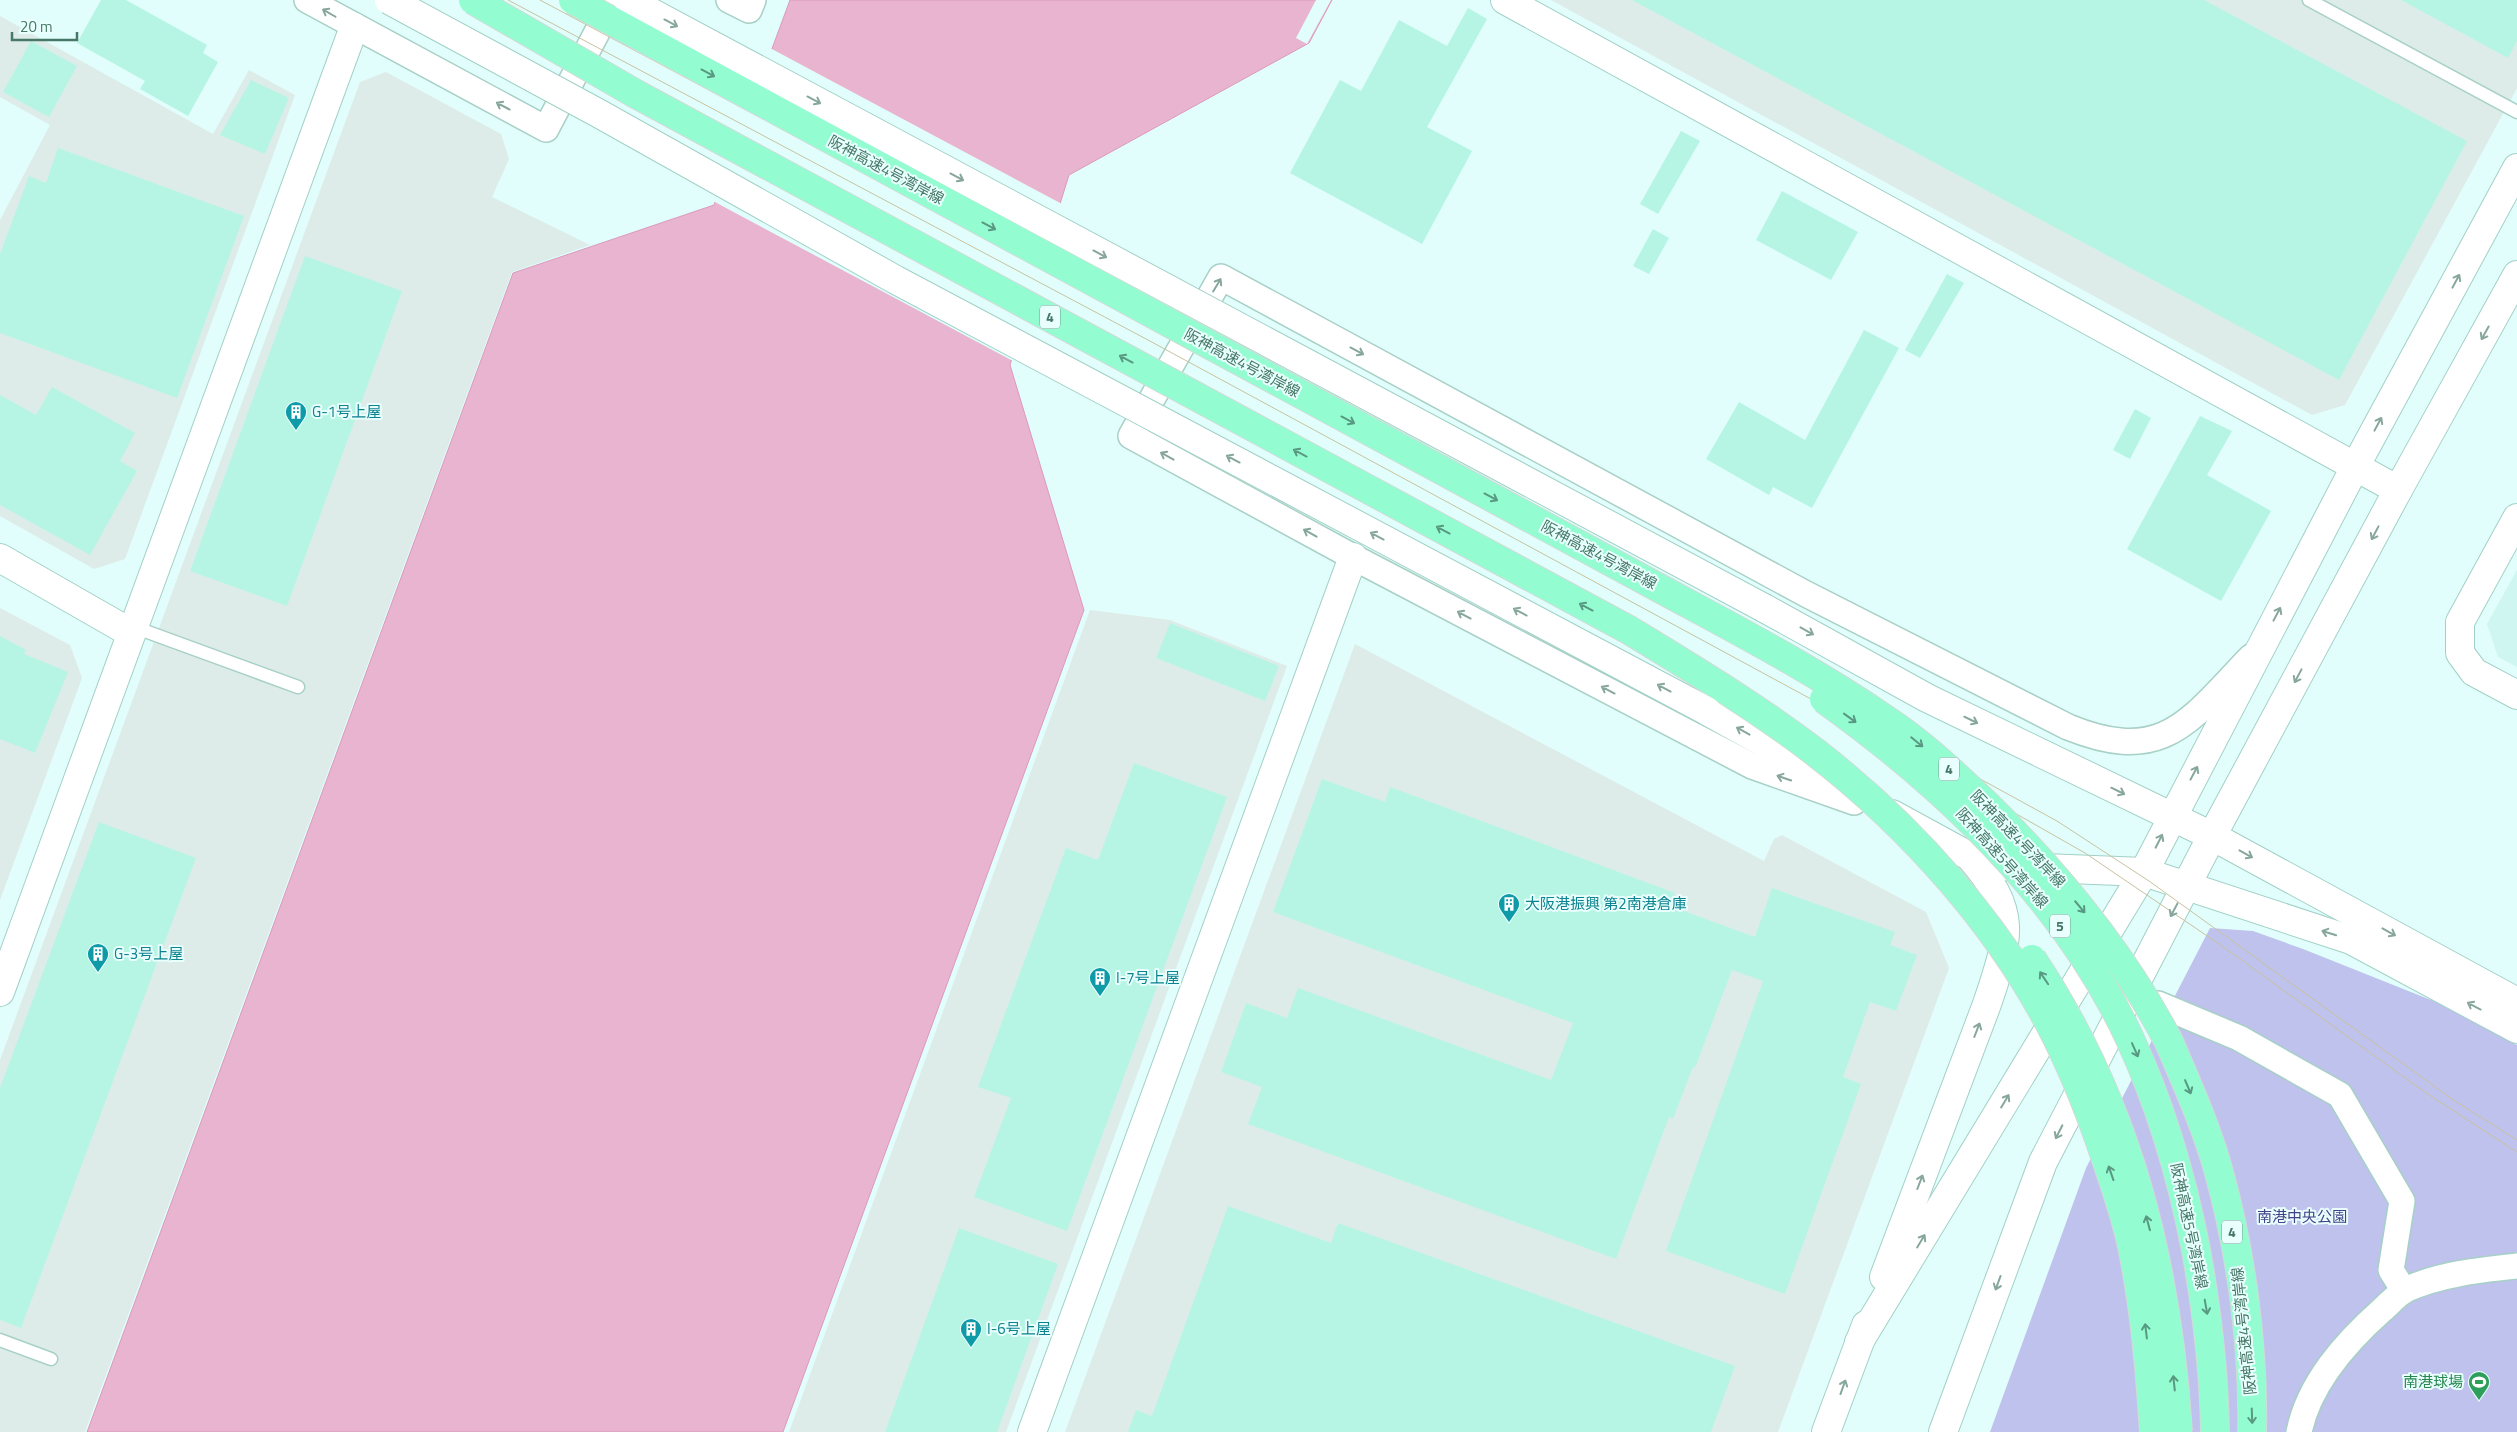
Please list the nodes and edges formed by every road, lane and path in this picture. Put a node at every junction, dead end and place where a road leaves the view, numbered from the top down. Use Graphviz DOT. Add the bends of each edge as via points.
graph roads {
  1 [pos="307,0"];
  2 [pos="389,0"];
  3 [pos="473,0"];
  4 [pos="573,0"];
  5 [pos="614,0"];
  6 [pos="628,0"];
  7 [pos="729,0"];
  8 [pos="753,0"];
  9 [pos="1505,0"];
  10 [pos="2308,0"];
  11 [pos="354,27"];
  12 [pos="2517,112"];
  13 [pos="2517,168"];
  14 [pos="2517,274"];
  15 [pos="2355,467"];
  16 [pos="2398,490"];
  17 [pos="2517,518"];
  18 [pos="1353,557"];
  19 [pos="0,558"];
  20 [pos="1650,583"];
  21 [pos="132,630"];
  22 [pos="1629,630"];
  23 [pos="2258,651"];
  24 [pos="298,687"];
  25 [pos="2517,695"];
  26 [pos="1896,817"];
  27 [pos="2172,817"];
  28 [pos="2212,836"];
  29 [pos="1969,856"];
  30 [pos="2144,872"];
  31 [pos="2187,884"];
  32 [pos="0,992"];
  33 [pos="2517,1002"];
  34 [pos="2158,1004"];
  35 [pos="2517,1029"];
  36 [pos="2517,1266"];
  37 [pos="2404,1291"];
  38 [pos="0,1340"];
  39 [pos="1860,1342"];
  40 [pos="51,1359"];
  41 [pos="1032,1432"];
  42 [pos="1826,1432"];
  43 [pos="1943,1432"];
  44 [pos="2154,1432"];
  45 [pos="2178,1432"];
  46 [pos="2215,1432"];
  47 [pos="2252,1432"];
  48 [pos="2299,1432"];
  11 -- 1 [label="street, one-way"];
  26 -- 2 [label="street, one-way, bridge" via="1707,711 896,280"];
  22 -- 3 [label="highway, 4, one-way, bridge" via="636,94"];
  4 -- 20 [label="highway, 阪神高速4号湾岸線 / 4, one-way, bridge"];
  5 -- 11 [label="street, one-way" via="546,129"];
  6 -- 27 [label="street, one-way, bridge" via="1928,698"];
  7 -- 8 [label="street" via="749,10"];
  9 -- 15 [label="street"];
  10 -- 12 [label="lane"];
  11 -- 21 [label="street"];
  15 -- 13 [label="street, one-way"];
  14 -- 16 [label="street, one-way"];
  15 -- 16 [label="street"];
  23 -- 15 [label="street, one-way"];
  16 -- 28 [label="street, one-way"];
  17 -- 25 [label="street" via="2460,622 2460,653 2474,672"];
  18 -- 23 [label="street, one-way" via="1131,436 1221,277 1806,594 2068,727 2092,736 2134,743 2160,738 2189,722"];
  26 -- 18 [label="street, one-way" via="1752,766"];
  18 -- 41 [label="street"];
  19 -- 21 [label="street"];
  20 -- 46 [label="highway, 阪神高速5号湾岸線 / 5, one-way, bridge" via="1722,628 1827,702 1923,776 1960,810 2025,880 2079,951 2129,1037 2150,1084 2168,1138 2191,1226 2208,1320"];
  20 -- 47 [label="highway, 阪神高速4号湾岸線 / 4, one-way, bridge" via="1844,692 1915,741 1953,773 2030,849 2128,970 2169,1042 2218,1168 2242,1293"];
  21 -- 24 [label="lane"];
  21 -- 32 [label="street"];
  44 -- 22 [label="highway, 4, one-way, bridge" via="2143,1306 2133,1248 2119,1196 2077,1080 2056,1035 2012,962 1989,929 1931,860 1854,784 1756,709"];
  45 -- 22 [label="highway, one-way, bridge" via="2169,1332 2160,1276 2150,1229 2122,1135 2078,1035 2026,951 1941,850 1864,776 1770,708 1698,665"];
  27 -- 23 [label="street, one-way"];
  26 -- 29 [label="street"];
  27 -- 28 [label="street"];
  30 -- 27 [label="street, one-way"];
  28 -- 31 [label="street"];
  28 -- 33 [label="street, one-way"];
  29 -- 30 [label="street" via="1998,866"];
  39 -- 29 [label="street, one-way" via="2000,965 2006,937 2004,911 1986,875"];
  30 -- 31 [label="street"];
  39 -- 30 [label="street, one-way"];
  35 -- 31 [label="street, one-way" via="2350,940 2234,903"];
  31 -- 43 [label="street, one-way" via="2043,1162"];
  34 -- 37 [label="street" via="2239,1038 2340,1095 2402,1200 2391,1270"];
  36 -- 37 [label="street" via="2464,1271"];
  37 -- 48 [label="street" via="2349,1341 2327,1370"];
  38 -- 40 [label="lane"];
  42 -- 39 [label="street, one-way"];
}
